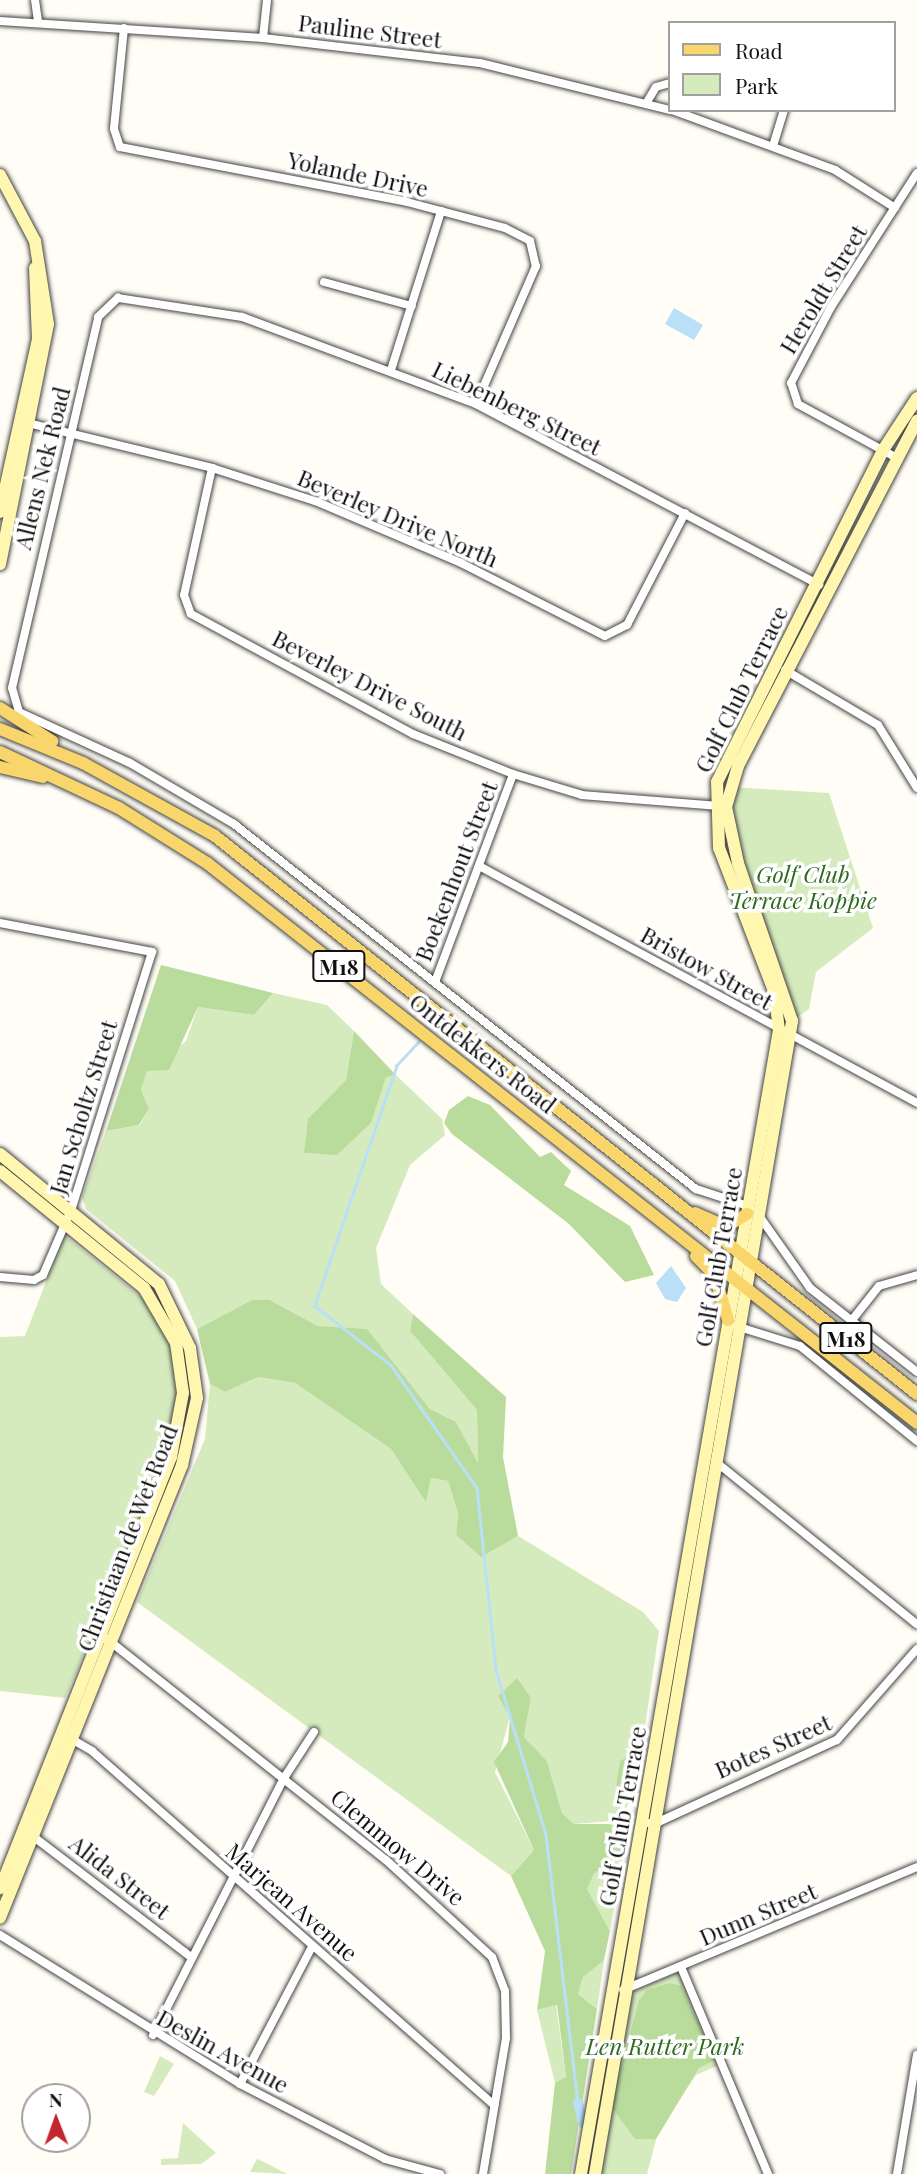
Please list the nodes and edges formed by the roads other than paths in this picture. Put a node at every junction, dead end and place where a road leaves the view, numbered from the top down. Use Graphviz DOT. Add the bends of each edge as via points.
graph roads {
  1 [pos="35,0"];
  2 [pos="267,0"];
  3 [pos="0,21"];
  4 [pos="38,22"];
  5 [pos="124,27"];
  6 [pos="263,38"];
  7 [pos="668,84"];
  8 [pos="647,102"];
  9 [pos="668,109"];
  10 [pos="677,112"];
  11 [pos="783,112"];
  12 [pos="773,146"];
  13 [pos="917,173"];
  14 [pos="0,175"];
  15 [pos="0,188"];
  16 [pos="895,208"];
  17 [pos="441,211"];
  18 [pos="324,282"];
  19 [pos="412,306"];
  20 [pos="98,317"];
  21 [pos="391,370"];
  22 [pos="917,398"];
  23 [pos="476,404"];
  24 [pos="917,421"];
  25 [pos="26,422"];
  26 [pos="71,432"];
  27 [pos="884,450"];
  28 [pos="897,458"];
  29 [pos="212,468"];
  30 [pos="0,512"];
  31 [pos="685,513"];
  32 [pos="0,564"];
  33 [pos="815,583"];
  34 [pos="828,590"];
  35 [pos="774,664"];
  36 [pos="15,668"];
  37 [pos="787,671"];
  38 [pos="0,708"];
  39 [pos="0,729"];
  40 [pos="0,752"];
  41 [pos="0,767"];
  42 [pos="513,774"];
  43 [pos="916,782"];
  44 [pos="84,789"];
  45 [pos="166,806"];
  46 [pos="720,806"];
  47 [pos="479,866"];
  48 [pos="0,923"];
  49 [pos="435,982"];
  50 [pos="785,1032"];
  51 [pos="917,1103"];
  52 [pos="0,1154"];
  53 [pos="0,1171"];
  54 [pos="666,1199"];
  55 [pos="752,1212"];
  56 [pos="68,1216"];
  57 [pos="661,1222"];
  58 [pos="739,1256"];
  59 [pos="751,1264"];
  60 [pos="917,1275"];
  61 [pos="734,1276"];
  62 [pos="0,1277"];
  63 [pos="747,1283"];
  64 [pos="852,1320"];
  65 [pos="732,1324"];
  66 [pos="917,1372"];
  67 [pos="917,1394"];
  68 [pos="917,1423"];
  69 [pos="917,1441"];
  70 [pos="714,1468"];
  71 [pos="917,1624"];
  72 [pos="105,1638"];
  73 [pos="917,1650"];
  74 [pos="314,1732"];
  75 [pos="67,1736"];
  76 [pos="284,1778"];
  77 [pos="648,1823"];
  78 [pos="29,1833"];
  79 [pos="917,1867"];
  80 [pos="232,1875"];
  81 [pos="0,1888"];
  82 [pos="0,1917"];
  83 [pos="0,1935"];
  84 [pos="312,1947"];
  85 [pos="191,1957"];
  86 [pos="681,1967"];
  87 [pos="620,1990"];
  88 [pos="153,2035"];
  89 [pos="917,2055"];
  90 [pos="240,2084"];
  91 [pos="494,2105"];
  92 [pos="440,2174"];
  93 [pos="483,2174"];
  94 [pos="581,2174"];
  95 [pos="595,2174"];
  96 [pos="768,2174"];
  97 [pos="897,2174"];
  1 -- 4 [label="street"];
  2 -- 6 [label="street"];
  3 -- 4 [label="street, Pauline Street"];
  4 -- 5 [label="street, Pauline Street"];
  5 -- 6 [label="street, Pauline Street"];
  5 -- 17 [label="street, Yolande Drive" via="114,129 120,147"];
  6 -- 8 [label="street, Pauline Street" via="480,64"];
  7 -- 8 [label="street" via="656,87"];
  8 -- 9 [label="street, Pauline Street"];
  10 -- 12 [label="street, Pauline Street"];
  11 -- 12 [label="street"];
  12 -- 16 [label="street, Pauline Street" via="855,180"];
  13 -- 16 [label="street, Heroldt Street"];
  14 -- 25 [label="street" via="26,219 46,287 45,360"];
  15 -- 25 [label="street" via="23,230 39,309"];
  16 -- 27 [label="street, Heroldt Street" via="831,307 791,388 798,404"];
  17 -- 19 [label="street"];
  17 -- 23 [label="street, Yolande Drive" via="519,234 538,256"];
  18 -- 19 [label="street"];
  19 -- 21 [label="street"];
  20 -- 21 [label="street, Liebenberg Street" via="110,301 130,298 242,317"];
  20 -- 26 [label="street, Allens Nek Road"];
  21 -- 23 [label="street, Liebenberg Street"];
  22 -- 27 [label="street, Golf Club Terrace"];
  23 -- 31 [label="street, Liebenberg Street"];
  24 -- 28 [label="street, Golf Club Terrace"];
  25 -- 26 [label="street, Beverley Drive North"];
  25 -- 30 [label="street"];
  25 -- 32 [label="street"];
  26 -- 29 [label="street, Beverley Drive North"];
  26 -- 36 [label="street, Allens Nek Road"];
  27 -- 28 [label="street, Heroldt Street"];
  27 -- 33 [label="street, Golf Club Terrace"];
  28 -- 34 [label="street, Golf Club Terrace"];
  29 -- 31 [label="street, Beverley Drive North" via="372,523 605,636 627,625"];
  29 -- 42 [label="street, Beverley Drive South" via="184,595 191,614 413,734"];
  31 -- 33 [label="street, Liebenberg Street"];
  33 -- 34 [label="street, Liebenberg Street"];
  33 -- 35 [label="street, Golf Club Terrace"];
  34 -- 37 [label="street, Golf Club Terrace"];
  35 -- 37 [label="street"];
  35 -- 46 [label="street, Golf Club Terrace" via="722,769"];
  36 -- 49 [label="street, Ontdekkers Road" via="12,698 19,712 131,763 234,824"];
  37 -- 43 [label="street" via="878,725"];
  37 -- 46 [label="street, Golf Club Terrace"];
  38 -- 45 [label="main road" via="24,728 120,774"];
  39 -- 45 [label="main road, Ontdekkers Road / M18"];
  40 -- 44 [label="main road, Ontdekkers Road / M18"];
  41 -- 44 [label="main road"];
  42 -- 46 [label="street, Beverley Drive South" via="582,795"];
  42 -- 47 [label="street, Boekenhout Street"];
  44 -- 57 [label="main road, Ontdekkers Road / M18" via="241,888"];
  45 -- 54 [label="main road, Ontdekkers Road / M18" via="226,844"];
  46 -- 50 [label="street, Golf Club Terrace" via="790,1002"];
  47 -- 49 [label="street, Boekenhout Street"];
  47 -- 50 [label="street, Bristow Street"];
  48 -- 56 [label="street, Jan Scholtz Street" via="152,952"];
  49 -- 55 [label="street, Ontdekkers Road" via="696,1189"];
  50 -- 51 [label="street, Bristow Street"];
  50 -- 55 [label="street, Golf Club Terrace"];
  52 -- 56 [label="street, Christiaan de Wet Road"];
  53 -- 56 [label="street, Christiaan de Wet Road"];
  54 -- 55 [label="main road" via="722,1226"];
  54 -- 58 [label="main road, Ontdekkers Road / M18"];
  55 -- 58 [label="street, Golf Club Terrace"];
  55 -- 59 [label="street, Golf Club Terrace"];
  55 -- 64 [label="street" via="810,1288"];
  56 -- 62 [label="street, Jan Scholtz Street" via="44,1272 34,1280"];
  56 -- 72 [label="street, Christiaan de Wet Road" via="159,1284 180,1320 195,1373 189,1445"];
  57 -- 61 [label="main road, Ontdekkers Road / M18"];
  57 -- 65 [label="main road" via="715,1276"];
  58 -- 59 [label="main road, Ontdekkers Road / M18"];
  58 -- 61 [label="street, Golf Club Terrace"];
  59 -- 63 [label="street, Golf Club Terrace"];
  59 -- 67 [label="main road, Ontdekkers Road / M18"];
  60 -- 64 [label="street" via="879,1286"];
  61 -- 63 [label="main road, Ontdekkers Road / M18"];
  61 -- 65 [label="street, Golf Club Terrace"];
  63 -- 65 [label="street, Golf Club Terrace"];
  63 -- 68 [label="main road, Ontdekkers Road / M18"];
  64 -- 66 [label="street"];
  65 -- 69 [label="street" via="800,1346"];
  65 -- 70 [label="street, Golf Club Terrace"];
  70 -- 71 [label="street"];
  70 -- 77 [label="street, Golf Club Terrace"];
  72 -- 75 [label="street, Christiaan de Wet Road"];
  72 -- 76 [label="street, Clemmow Drive"];
  73 -- 77 [label="street, Botes Street" via="837,1740"];
  74 -- 76 [label="street"];
  75 -- 78 [label="street, Christiaan de Wet Road"];
  75 -- 80 [label="street, Marjean Avenue"];
  76 -- 80 [label="street"];
  76 -- 91 [label="street, Clemmow Drive" via="492,1957 506,2013"];
  77 -- 87 [label="street, Golf Club Terrace"];
  78 -- 81 [label="street, Christiaan de Wet Road"];
  78 -- 82 [label="street, Christiaan de Wet Road"];
  78 -- 85 [label="street, Alida Street"];
  79 -- 86 [label="street, Dunn Street"];
  80 -- 84 [label="street, Marjean Avenue"];
  80 -- 85 [label="street"];
  83 -- 88 [label="street, Deslin Avenue"];
  84 -- 90 [label="street"];
  84 -- 91 [label="street, Marjean Avenue"];
  85 -- 88 [label="street"];
  86 -- 87 [label="street, Dunn Street"];
  86 -- 96 [label="street"];
  87 -- 94 [label="street, Golf Club Terrace"];
  87 -- 95 [label="street, Golf Club Terrace"];
  88 -- 90 [label="street, Deslin Avenue"];
  89 -- 97 [label="street"];
  90 -- 92 [label="street, Deslin Avenue" via="385,2159"];
  91 -- 93 [label="street, Clemmow Drive"];
}
